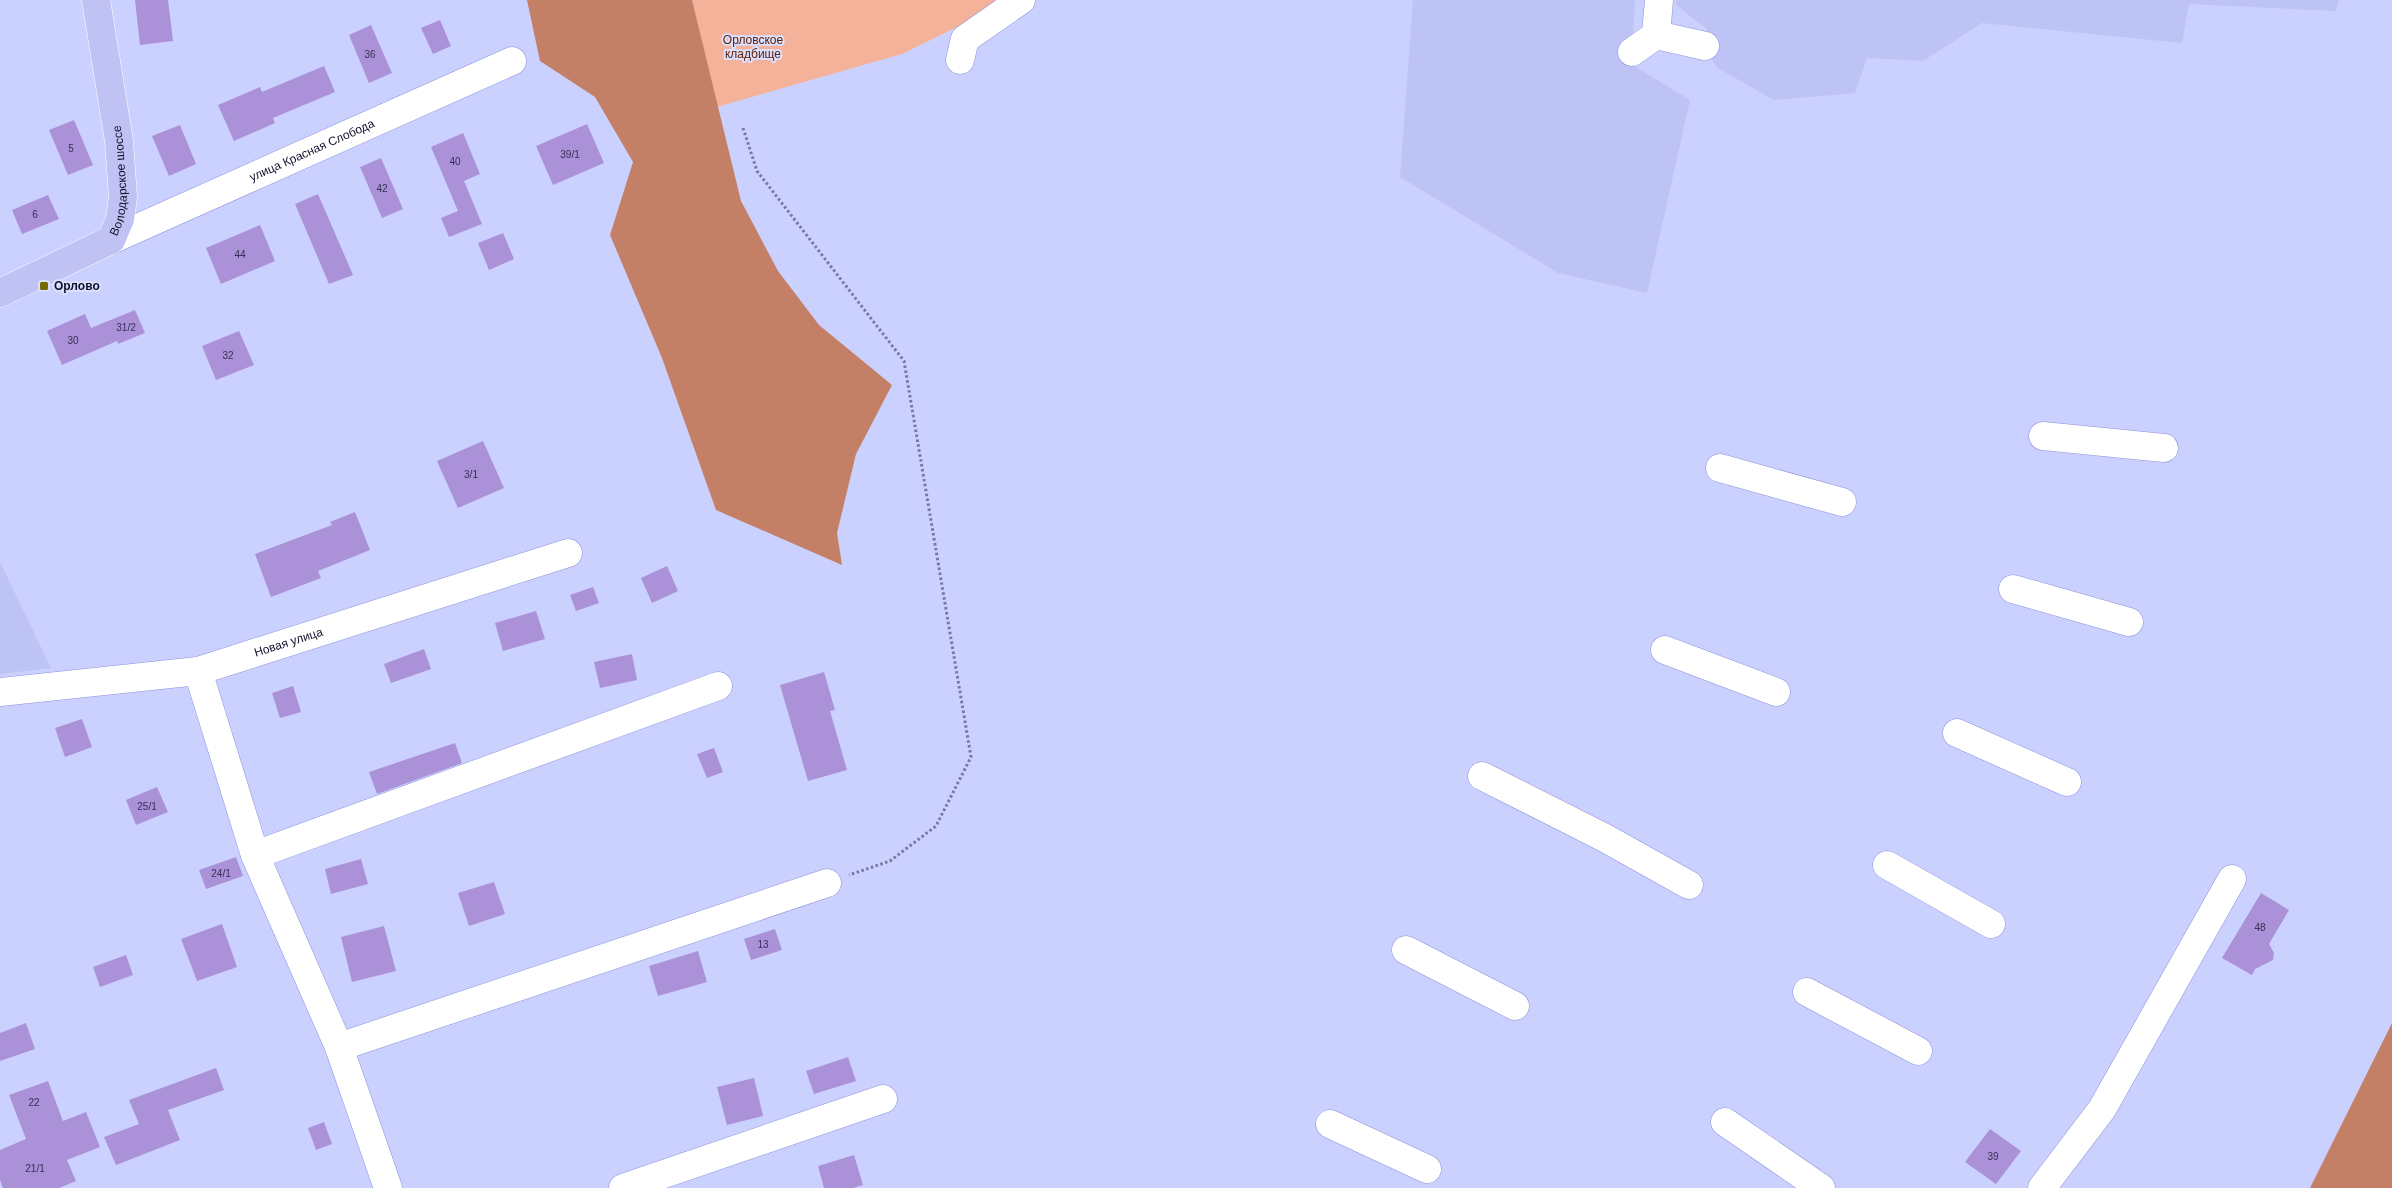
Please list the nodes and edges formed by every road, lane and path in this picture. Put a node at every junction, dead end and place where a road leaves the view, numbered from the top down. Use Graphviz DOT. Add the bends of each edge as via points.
graph roads {
  1 [pos="96,0"];
  2 [pos="1021,0"];
  3 [pos="1659,0"];
  4 [pos="1656,35"];
  5 [pos="1705,46"];
  6 [pos="1632,52"];
  7 [pos="960,60"];
  8 [pos="512,61"];
  9 [pos="743,128"];
  10 [pos="111,240"];
  11 [pos="0,293"];
  12 [pos="2043,436"];
  13 [pos="2164,448"];
  14 [pos="1720,468"];
  15 [pos="1842,502"];
  16 [pos="568,554"];
  17 [pos="2014,588"];
  18 [pos="2129,622"];
  19 [pos="1665,650"];
  20 [pos="198,671"];
  21 [pos="718,686"];
  22 [pos="0,692"];
  23 [pos="1776,692"];
  24 [pos="1957,733"];
  25 [pos="1482,776"];
  26 [pos="2067,782"];
  27 [pos="255,855"];
  28 [pos="1888,865"];
  29 [pos="2232,879"];
  30 [pos="828,883"];
  31 [pos="1689,885"];
  32 [pos="1991,924"];
  33 [pos="1406,950"];
  34 [pos="1807,992"];
  35 [pos="1515,1006"];
  36 [pos="339,1047"];
  37 [pos="1918,1051"];
  38 [pos="883,1099"];
  39 [pos="1725,1122"];
  40 [pos="1330,1124"];
  41 [pos="1427,1169"];
  42 [pos="388,1188"];
  43 [pos="623,1188"];
  44 [pos="1821,1188"];
  45 [pos="2042,1188"];
  1 -- 10 [label="main road, Володарское шоссе" via="119,141 123,197 120,219"];
  2 -- 7 [label="street" via="965,39"];
  3 -- 4 [label="street"];
  4 -- 5 [label="street"];
  4 -- 6 [label="street"];
  8 -- 10 [label="street, улица Красная Слобода" via="138,235"];
  9 -- 30 [label="path" via="757,171 904,361 970,757 936,826 890,861"];
  10 -- 11 [label="main road, Володарское шоссе"];
  12 -- 13 [label="street"];
  14 -- 15 [label="street"];
  16 -- 20 [label="street, Новая улица"];
  17 -- 18 [label="street"];
  19 -- 23 [label="street"];
  20 -- 22 [label="street, Новая улица"];
  20 -- 27 [label="street"];
  21 -- 27 [label="street"];
  24 -- 26 [label="street"];
  25 -- 31 [label="street"];
  27 -- 36 [label="street"];
  28 -- 32 [label="street"];
  29 -- 45 [label="street" via="2102,1109"];
  30 -- 36 [label="street"];
  33 -- 35 [label="street"];
  34 -- 37 [label="street"];
  36 -- 42 [label="street"];
  38 -- 43 [label="street"];
  39 -- 44 [label="street"];
  40 -- 41 [label="street"];
}
